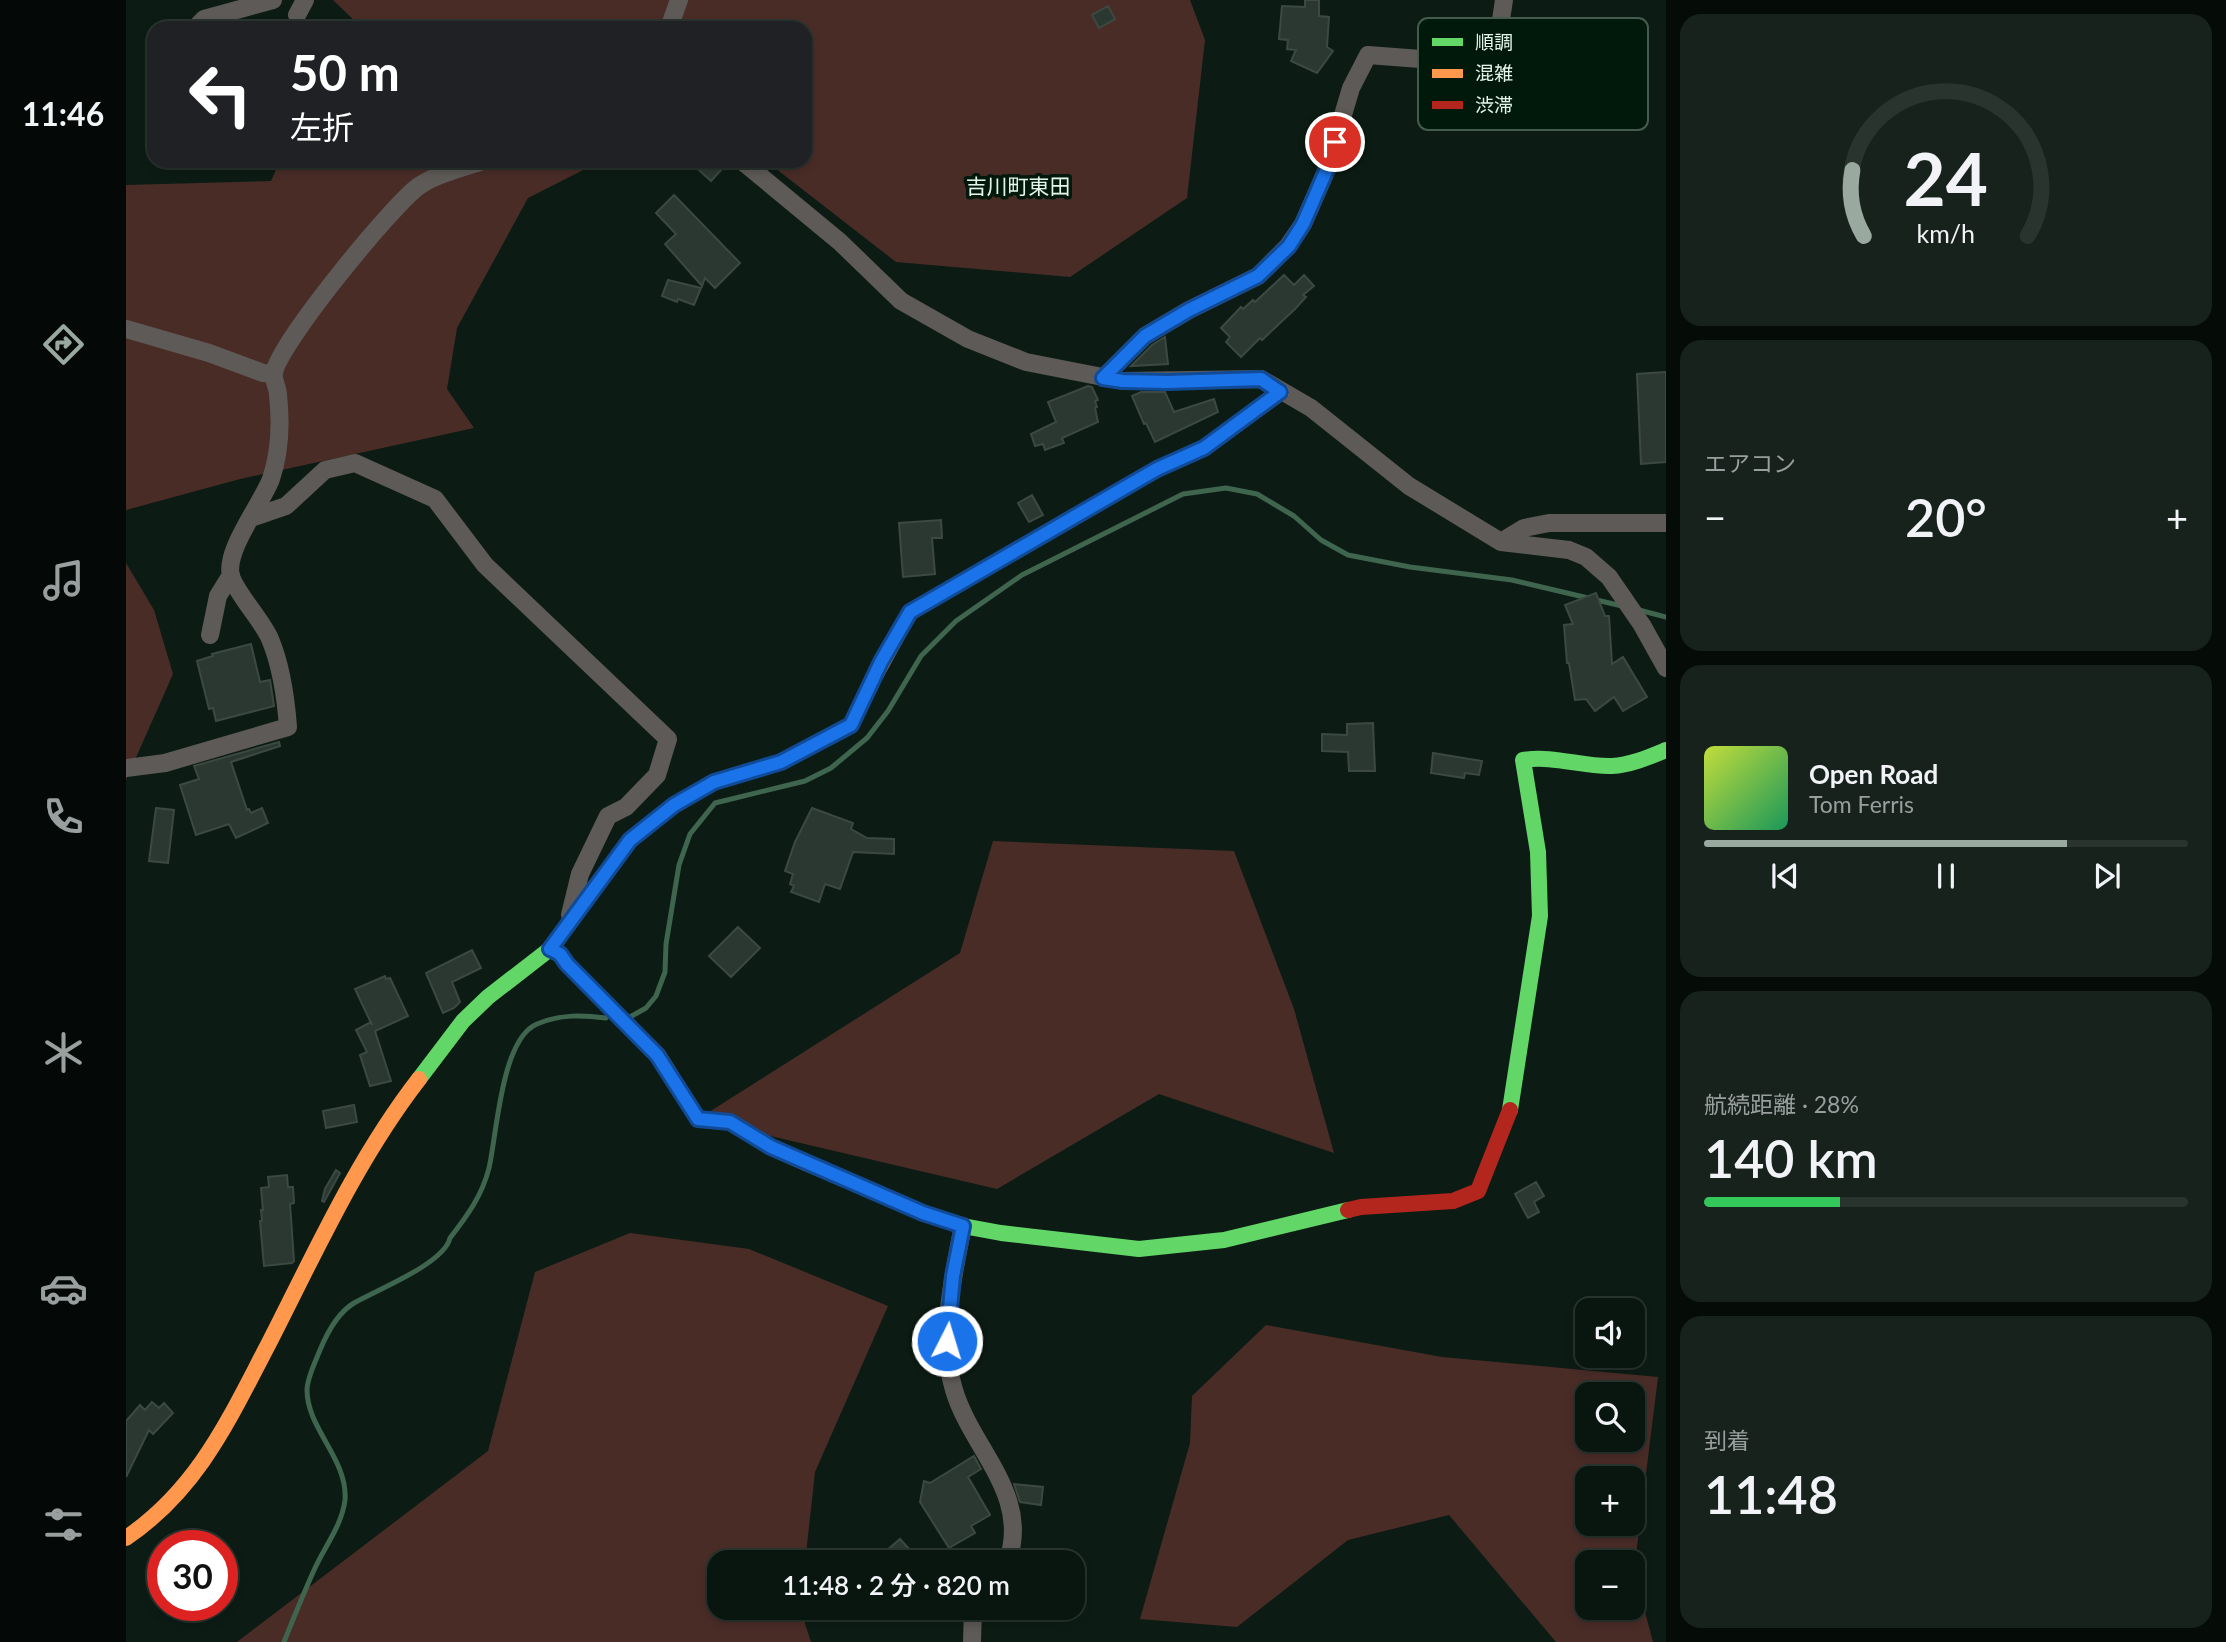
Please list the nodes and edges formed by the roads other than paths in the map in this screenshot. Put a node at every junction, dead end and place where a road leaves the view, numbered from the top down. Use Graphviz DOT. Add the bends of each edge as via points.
graph roads {
  1 [pos="272,0"];
  2 [pos="679,0"];
  3 [pos="1504,0"];
  4 [pos="1501,18"];
  5 [pos="202,21"];
  6 [pos="672,21"];
  7 [pos="1418,59"];
  8 [pos="465,168"];
  9 [pos="750,168"];
  10 [pos="126,329"];
  11 [pos="274,374"];
  12 [pos="1103,378"];
  13 [pos="1280,392"];
  14 [pos="251,518"];
  15 [pos="1666,523"];
  16 [pos="1501,542"];
  17 [pos="231,575"];
  18 [pos="210,635"];
  19 [pos="1666,668"];
  20 [pos="1666,750"];
  21 [pos="126,768"];
  22 [pos="568,925"];
  23 [pos="550,949"];
  24 [pos="963,1226"];
  25 [pos="126,1538"];
  26 [pos="1012,1550"];
  27 [pos="973,1620"];
  28 [pos="972,1642"];
  1 -- 5 [label="street"];
  2 -- 6 [label="street"];
  3 -- 4 [label="street"];
  7 -- 12 [label="street" via="1368,55 1351,88 1327,169 1289,246 1258,276 1145,336"];
  8 -- 11 [label="street" via="419,186 378,226 317,303"];
  9 -- 12 [label="street" via="840,242 901,301 968,339 1027,362"];
  10 -- 11 [label="street"];
  11 -- 14 [label="street" via="280,420 277,455"];
  12 -- 13 [label="street" via="1167,382 1261,379"];
  13 -- 16 [label="street" via="1311,408 1409,486"];
  13 -- 22 [label="street" via="1204,448 1157,469 910,612 851,725 781,762 714,782 674,805 630,840"];
  14 -- 17 [label="street" via="232,557"];
  14 -- 22 [label="street" via="286,506 325,470 355,463 435,499 485,565 668,739 657,775 626,807 608,816 580,874"];
  15 -- 16 [label="street" via="1549,523 1524,528"];
  16 -- 19 [label="street" via="1569,550 1586,557 1609,577"];
  17 -- 18 [label="street" via="218,596"];
  17 -- 21 [label="street" via="270,639 288,727 164,763"];
  20 -- 24 [label="street" via="1616,766 1540,756 1522,760 1538,852 1540,916 1509,1114 1478,1191 1453,1201 1361,1207 1224,1240 1139,1249"];
  22 -- 23 [label="street"];
  23 -- 24 [label="street" via="657,1055 698,1119 730,1122 771,1147"];
  23 -- 25 [label="street" via="463,1021 398,1106 372,1146 229,1418 168,1506"];
  24 -- 26 [label="street" via="947,1341 953,1388 966,1423 1002,1481 1014,1527"];
  27 -- 28 [label="street"];
}
